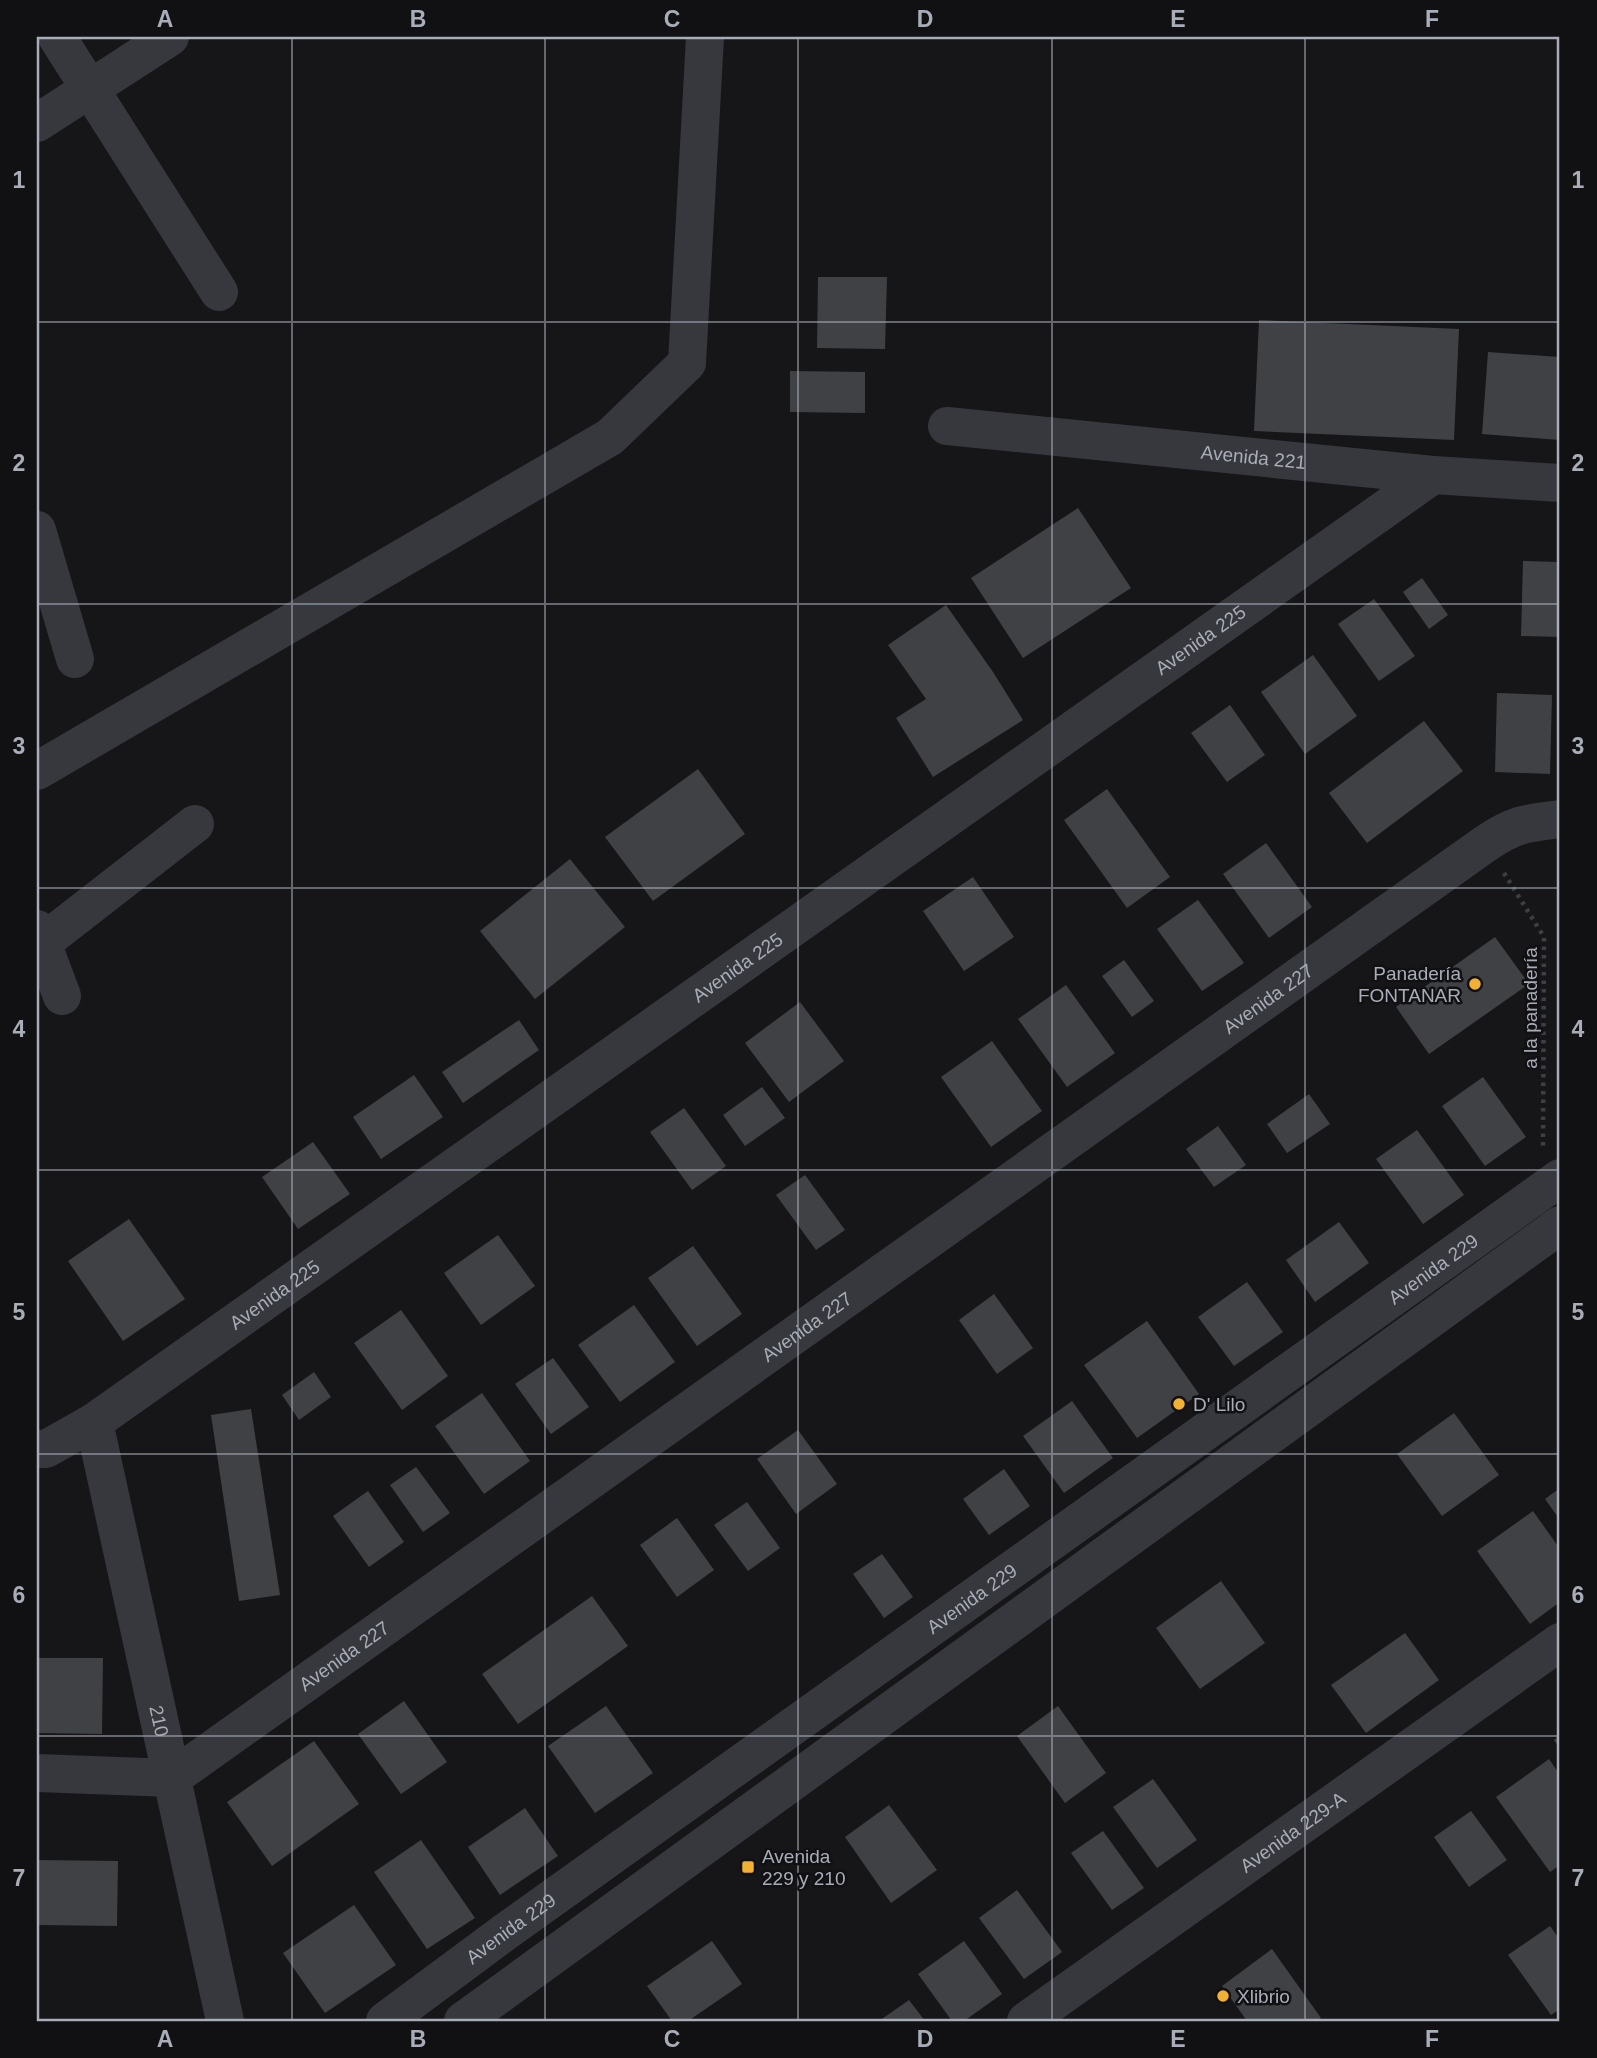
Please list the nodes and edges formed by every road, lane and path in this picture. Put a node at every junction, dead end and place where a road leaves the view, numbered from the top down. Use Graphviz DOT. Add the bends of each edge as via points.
graph roads {
  1 [pos="57,37"];
  2 [pos="170,37"];
  3 [pos="705,37"];
  4 [pos="90,88"];
  5 [pos="37,123"];
  6 [pos="219,292"];
  7 [pos="947,426"];
  8 [pos="1433,475"];
  9 [pos="1560,483"];
  10 [pos="37,530"];
  11 [pos="75,659"];
  12 [pos="37,771"];
  13 [pos="1560,819"];
  14 [pos="195,824"];
  15 [pos="1485,844"];
  16 [pos="39,936"];
  17 [pos="62,996"];
  18 [pos="1552,1184"];
  19 [pos="1560,1225"];
  20 [pos="94,1422"];
  21 [pos="37,1449"];
  22 [pos="1181,1450"];
  23 [pos="1206,1484"];
  24 [pos="1560,1642"];
  25 [pos="37,1773"];
  26 [pos="172,1778"];
  27 [pos="225,2021"];
  28 [pos="385,2021"];
  29 [pos="463,2021"];
  30 [pos="1026,2021"];
  1 -- 4 [label="street"];
  2 -- 4 [label="street"];
  3 -- 12 [label="street" via="687,363 610,437"];
  4 -- 5 [label="street"];
  4 -- 6 [label="street"];
  7 -- 8 [label="street, Avenida 221"];
  8 -- 9 [label="street, Avenida 221"];
  8 -- 20 [label="street, Avenida 225"];
  10 -- 11 [label="street"];
  13 -- 15 [label="street, Avenida 227" via="1519,824"];
  14 -- 16 [label="street"];
  15 -- 18 [label="path, a la panadería" via="1544,937"];
  15 -- 26 [label="street, Avenida 227"];
  16 -- 17 [label="street"];
  18 -- 22 [label="street, Avenida 229"];
  19 -- 23 [label="street, Avenida 229"];
  20 -- 21 [label="street, Avenida 225" via="46,1450"];
  20 -- 26 [label="street, 210"];
  22 -- 23 [label="street"];
  22 -- 28 [label="street, Avenida 229"];
  23 -- 29 [label="street, Avenida 229"];
  24 -- 30 [label="street, Avenida 229-A"];
  25 -- 26 [label="street"];
  26 -- 27 [label="street, 210"];
}
